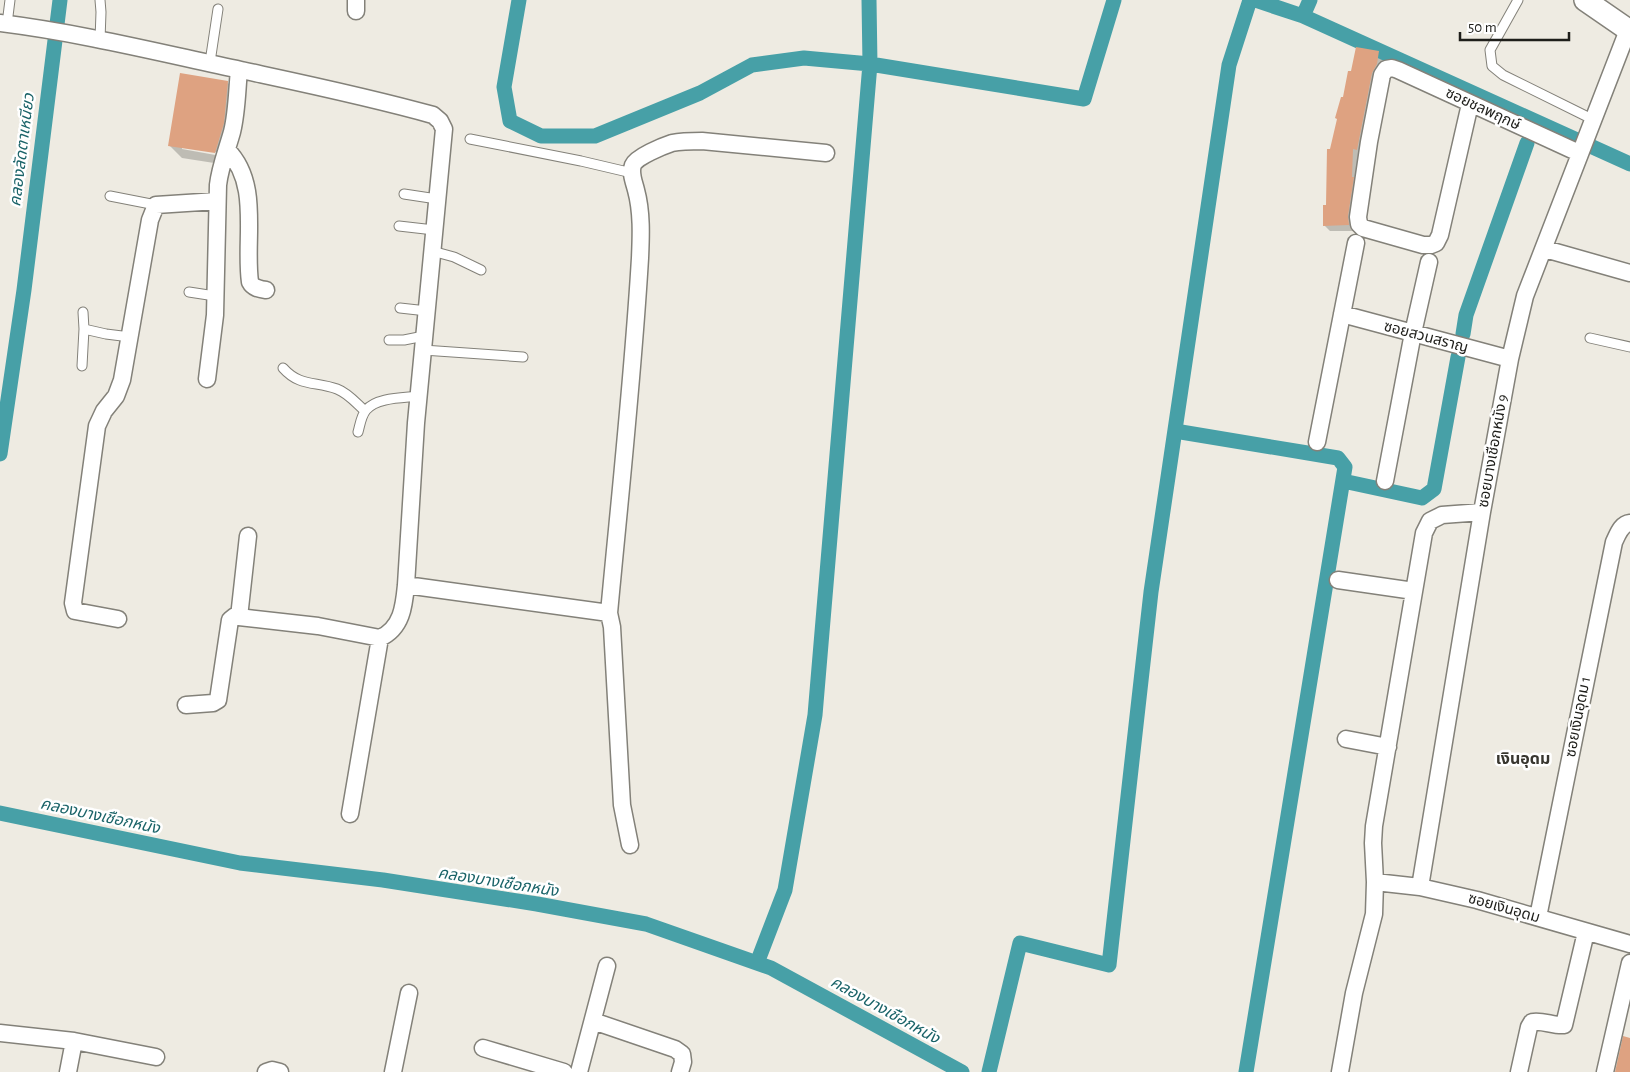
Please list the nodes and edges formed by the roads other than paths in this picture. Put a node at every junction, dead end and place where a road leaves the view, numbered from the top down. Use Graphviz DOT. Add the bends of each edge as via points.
graph roads {
  1 [pos="10,0"];
  2 [pos="100,0"];
  3 [pos="1518,0"];
  4 [pos="1585,0"];
  5 [pos="218,9"];
  6 [pos="4,24"];
  7 [pos="1629,31"];
  8 [pos="100,40"];
  9 [pos="210,62"];
  10 [pos="239,70"];
  11 [pos="1470,104"];
  12 [pos="1586,138"];
  13 [pos="470,139"];
  14 [pos="226,150"];
  15 [pos="826,153"];
  16 [pos="632,173"];
  17 [pos="404,194"];
  18 [pos="110,196"];
  19 [pos="437,199"];
  20 [pos="217,201"];
  21 [pos="156,205"];
  22 [pos="399,226"];
  23 [pos="434,230"];
  24 [pos="1356,243"];
  25 [pos="1545,249"];
  26 [pos="432,250"];
  27 [pos="1430,262"];
  28 [pos="480,270"];
  29 [pos="1630,273"];
  30 [pos="266,290"];
  31 [pos="189,292"];
  32 [pos="215,296"];
  33 [pos="400,308"];
  34 [pos="427,311"];
  35 [pos="83,312"];
  36 [pos="1342,314"];
  37 [pos="84,329"];
  38 [pos="1413,333"];
  39 [pos="130,337"];
  40 [pos="1590,338"];
  41 [pos="389,340"];
  42 [pos="424,343"];
  43 [pos="1630,348"];
  44 [pos="524,357"];
  45 [pos="1510,359"];
  46 [pos="82,366"];
  47 [pos="283,368"];
  48 [pos="207,379"];
  49 [pos="419,396"];
  50 [pos="365,411"];
  51 [pos="358,432"];
  52 [pos="1317,442"];
  53 [pos="1385,481"];
  54 [pos="1482,512"];
  55 [pos="1630,523"];
  56 [pos="248,536"];
  57 [pos="1338,580"];
  58 [pos="406,585"];
  59 [pos="1414,591"];
  60 [pos="609,613"];
  61 [pos="239,617"];
  62 [pos="118,619"];
  63 [pos="380,638"];
  64 [pos="186,705"];
  65 [pos="1346,739"];
  66 [pos="1388,747"];
  67 [pos="350,814"];
  68 [pos="630,845"];
  69 [pos="1375,882"];
  70 [pos="1420,887"];
  71 [pos="1538,917"];
  72 [pos="1586,932"];
  73 [pos="1630,944"];
  74 [pos="1630,963"];
  75 [pos="607,966"];
  76 [pos="409,993"];
  77 [pos="593,1021"];
  78 [pos="0,1033"];
  79 [pos="74,1041"];
  80 [pos="483,1048"];
  81 [pos="156,1057"];
  82 [pos="68,1072"];
  83 [pos="266,1072"];
  84 [pos="280,1072"];
  85 [pos="393,1072"];
  86 [pos="564,1072"];
  87 [pos="579,1072"];
  88 [pos="680,1072"];
  89 [pos="1340,1072"];
  90 [pos="1519,1072"];
  91 [pos="1605,1072"];
  1 -- 6 [label="lane"];
  2 -- 8 [label="lane"];
  3 -- 12 [label="lane" via="1490,50 1492,66"];
  4 -- 7 [label="street"];
  5 -- 9 [label="lane"];
  6 -- 8 [label="street"];
  7 -- 12 [label="street, ซอยบางเชือกหนัง 9"];
  8 -- 9 [label="street"];
  9 -- 10 [label="street"];
  10 -- 14 [label="street" via="235,117"];
  10 -- 19 [label="street" via="321,86 433,115 444,129"];
  11 -- 11 [label="street, ซอยชลพฤกษ์" via="1436,243 1423,244 1359,224 1372,124 1386,69 1398,70"];
  11 -- 12 [label="street, ซอยชลพฤกษ์"];
  12 -- 25 [label="street, ซอยบางเชือกหนัง 9"];
  13 -- 16 [label="lane"];
  14 -- 20 [label="street" via="220,169"];
  14 -- 30 [label="street" via="236,160 247,188 250,282 256,288"];
  15 -- 16 [label="street" via="702,142 672,143 639,158 633,163"];
  16 -- 60 [label="street" via="639,206 640,257"];
  17 -- 19 [label="lane"];
  18 -- 21 [label="lane"];
  19 -- 23 [label="street"];
  20 -- 21 [label="street"];
  20 -- 32 [label="street"];
  21 -- 39 [label="street" via="150,220"];
  22 -- 23 [label="lane"];
  23 -- 26 [label="street"];
  24 -- 36 [label="street"];
  25 -- 29 [label="street"];
  25 -- 45 [label="street, ซอยบางเชือกหนัง 9" via="1526,296"];
  26 -- 28 [label="lane" via="454,256"];
  26 -- 34 [label="street"];
  27 -- 38 [label="street"];
  31 -- 32 [label="lane"];
  32 -- 48 [label="street"];
  33 -- 34 [label="lane"];
  34 -- 42 [label="street"];
  35 -- 37 [label="lane"];
  36 -- 38 [label="street, ซอยสวนสราญ"];
  36 -- 52 [label="street"];
  37 -- 39 [label="lane"];
  37 -- 46 [label="lane"];
  38 -- 45 [label="street, ซอยสวนสราญ"];
  38 -- 53 [label="street"];
  39 -- 62 [label="street" via="122,380 97,426 73,603 75,612"];
  40 -- 43 [label="lane"];
  41 -- 42 [label="lane"];
  42 -- 44 [label="lane"];
  42 -- 49 [label="street"];
  45 -- 54 [label="street, ซอยบางเชือกหนัง 9"];
  47 -- 50 [label="lane" via="298,380 337,389"];
  49 -- 50 [label="lane" via="382,402"];
  49 -- 58 [label="street"];
  50 -- 51 [label="lane"];
  54 -- 59 [label="street" via="1442,515 1430,521 1424,533"];
  54 -- 70 [label="street, ซอยบางเชือกหนัง 9"];
  55 -- 71 [label="street, ซอยเงินอุดม 1" via="1625,524 1614,542"];
  56 -- 61 [label="street"];
  57 -- 59 [label="street"];
  58 -- 60 [label="street"];
  58 -- 63 [label="street" via="404,608 397,625 390,634"];
  59 -- 66 [label="street"];
  60 -- 68 [label="street" via="622,805"];
  61 -- 63 [label="street" via="318,626"];
  61 -- 64 [label="street" via="234,616 230,620 218,700"];
  63 -- 67 [label="street"];
  65 -- 66 [label="street"];
  66 -- 69 [label="street" via="1374,826"];
  69 -- 70 [label="street, ซอยเงินอุดม"];
  69 -- 89 [label="street" via="1374,914 1354,993"];
  70 -- 71 [label="street, ซอยเงินอุดม"];
  71 -- 72 [label="street, ซอยเงินอุดม"];
  72 -- 73 [label="street, ซอยเงินอุดม"];
  72 -- 90 [label="street" via="1564,1025 1532,1022"];
  74 -- 91 [label="street"];
  75 -- 77 [label="street"];
  76 -- 85 [label="street"];
  77 -- 87 [label="street"];
  77 -- 88 [label="street" via="675,1049 682,1054"];
  78 -- 79 [label="street"];
  79 -- 81 [label="street"];
  79 -- 82 [label="street"];
  80 -- 86 [label="street"];
  83 -- 84 [label="street"];
}
